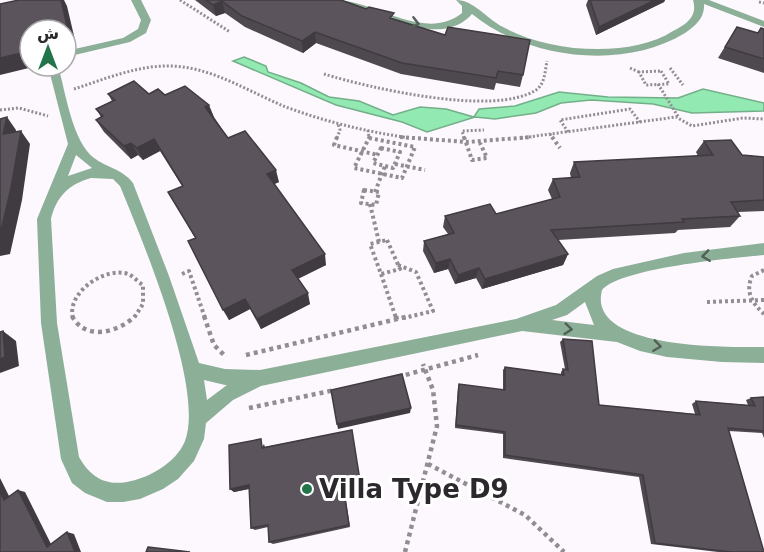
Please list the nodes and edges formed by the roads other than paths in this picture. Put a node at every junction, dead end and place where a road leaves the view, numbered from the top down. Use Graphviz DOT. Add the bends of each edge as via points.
graph roads {
  1 [pos="136,0"];
  2 [pos="340,0"];
  3 [pos="700,0"];
  4 [pos="464,3"];
  5 [pos="734,12"];
  6 [pos="693,22"];
  7 [pos="764,24"];
  8 [pos="451,25"];
  9 [pos="505,32"];
  10 [pos="78,51"];
  11 [pos="56,78"];
  12 [pos="74,144"];
  13 [pos="108,173"];
  14 [pos="57,189"];
  15 [pos="764,249"];
  16 [pos="596,286"];
  17 [pos="516,326"];
  18 [pos="620,336"];
  19 [pos="764,355"];
  20 [pos="193,370"];
  21 [pos="260,378"];
  22 [pos="198,419"];
  1 -- 10 [label="street" via="146,23 138,34"];
  2 -- 8 [label="street, one-way" via="421,25"];
  3 -- 5 [label="street"];
  3 -- 6 [label="street"];
  4 -- 8 [label="street" via="467,14"];
  4 -- 9 [label="street" via="482,20"];
  5 -- 6 [label="street"];
  5 -- 7 [label="street"];
  6 -- 9 [label="street" via="658,42 602,51 550,46"];
  8 -- 9 [label="street"];
  11 -- 12 [label="street"];
  12 -- 13 [label="street" via="88,160"];
  12 -- 14 [label="street"];
  13 -- 14 [label="street" via="81,176"];
  13 -- 20 [label="street" via="126,183"];
  14 -- 22 [label="street" via="49,199 44,219 46,282 49,323 74,470 90,487 102,492 114,494 145,488 173,471 184,459 193,445"];
  15 -- 16 [label="street, one-way" via="655,265 605,278"];
  16 -- 17 [label="street" via="561,310"];
  16 -- 18 [label="street" via="592,297 594,309 602,323"];
  17 -- 18 [label="street, one-way"];
  17 -- 21 [label="street"];
  18 -- 19 [label="street, one-way" via="644,344 693,351"];
  20 -- 21 [label="street" via="225,377"];
  20 -- 22 [label="street"];
  21 -- 22 [label="street" via="227,394"];
}
